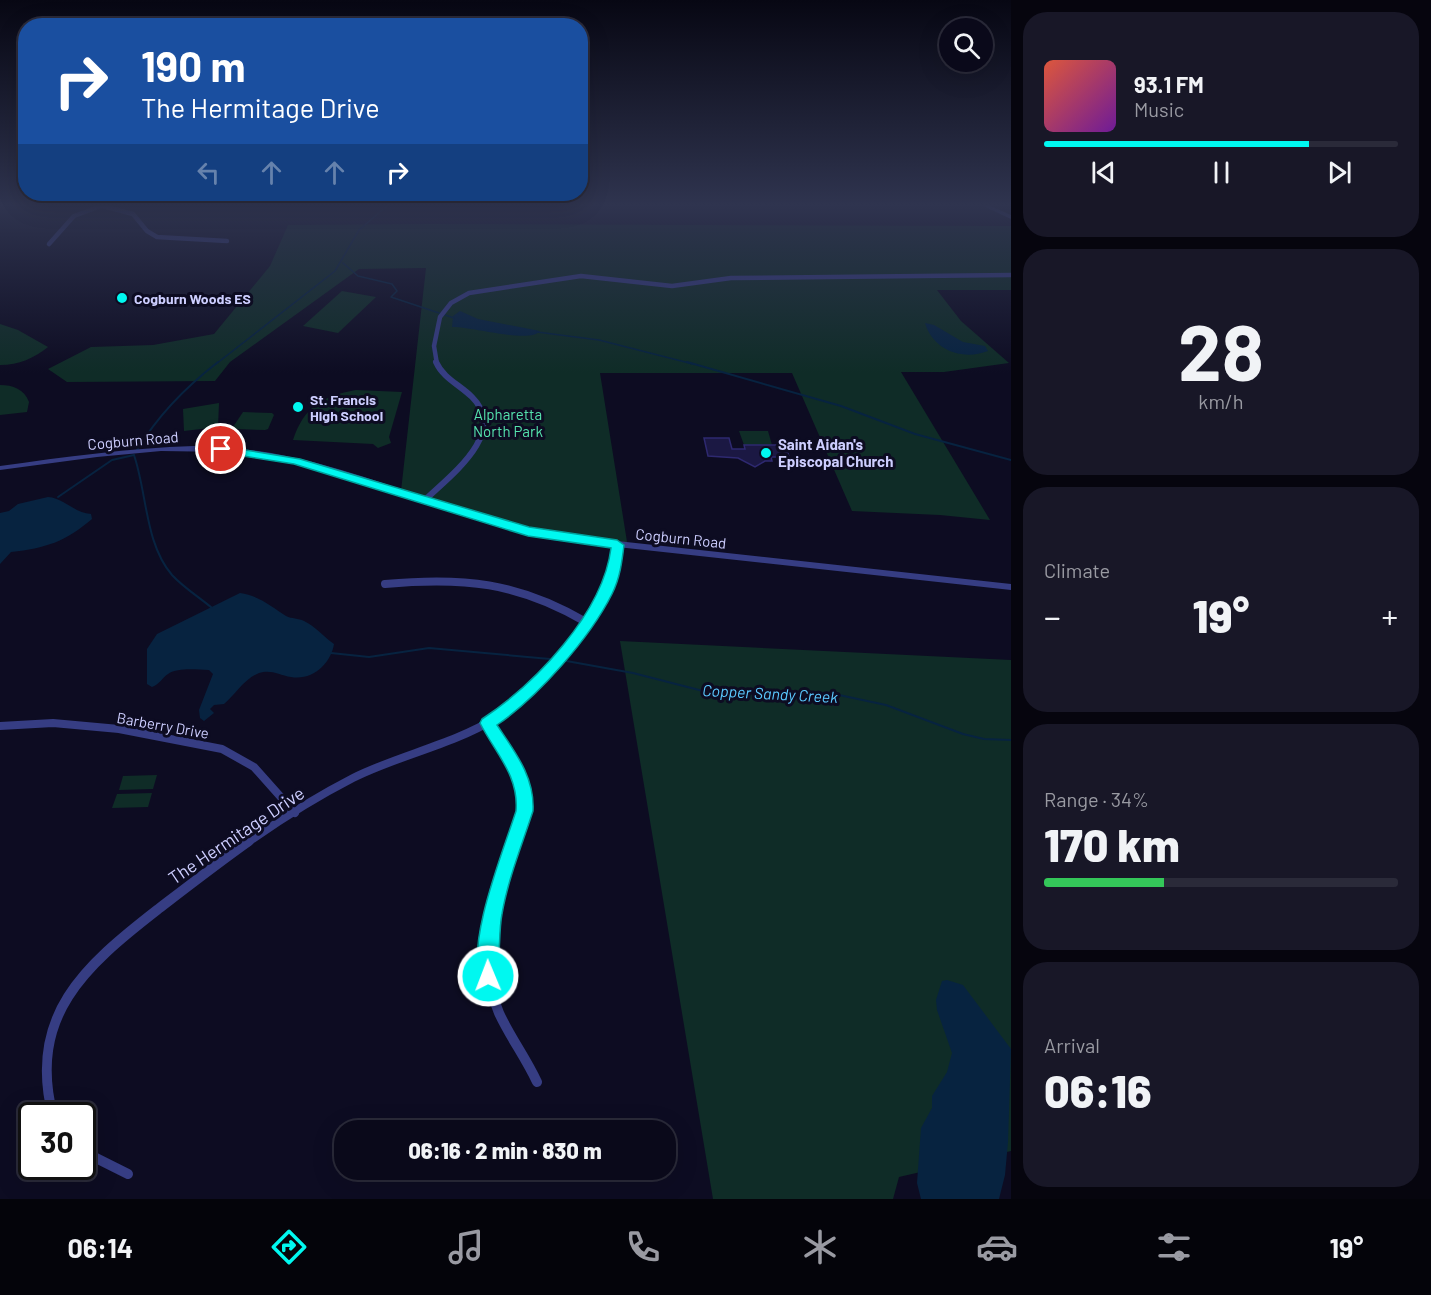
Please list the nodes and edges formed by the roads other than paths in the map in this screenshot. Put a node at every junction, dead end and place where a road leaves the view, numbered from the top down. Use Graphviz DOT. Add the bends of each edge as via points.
graph roads {
  1 [pos="1011,275"];
  2 [pos="0,468"];
  3 [pos="424,501"];
  4 [pos="617,545"];
  5 [pos="385,584"];
  6 [pos="1011,587"];
  7 [pos="586,622"];
  8 [pos="488,723"];
  9 [pos="0,726"];
  10 [pos="295,813"];
  11 [pos="537,1082"];
  12 [pos="50,1102"];
  13 [pos="96,1158"];
  14 [pos="128,1174"];
  1 -- 3 [label="street" via="731,278 672,285 581,276 469,293 444,311 434,355 441,370 478,403 484,421 482,440"];
  2 -- 3 [label="street, Cogburn Road" via="146,450 221,449 296,461"];
  3 -- 4 [label="street, Cogburn Road" via="528,531"];
  4 -- 6 [label="street, Cogburn Road"];
  4 -- 7 [label="street, The Hermitage Drive" via="606,593"];
  5 -- 7 [label="street" via="456,581 502,586 530,592"];
  7 -- 8 [label="street, The Hermitage Drive" via="541,678 514,705"];
  8 -- 10 [label="street, The Hermitage Drive" via="352,778"];
  8 -- 11 [label="street" via="517,768 525,798 493,912 488,976 498,1010"];
  9 -- 10 [label="street, Barberry Drive" via="53,723 119,729 222,749 254,767"];
  10 -- 12 [label="street, The Hermitage Drive" via="172,898 97,957 84,972 63,1005 51,1042 46,1088"];
  13 -- 14 [label="street"];
}
